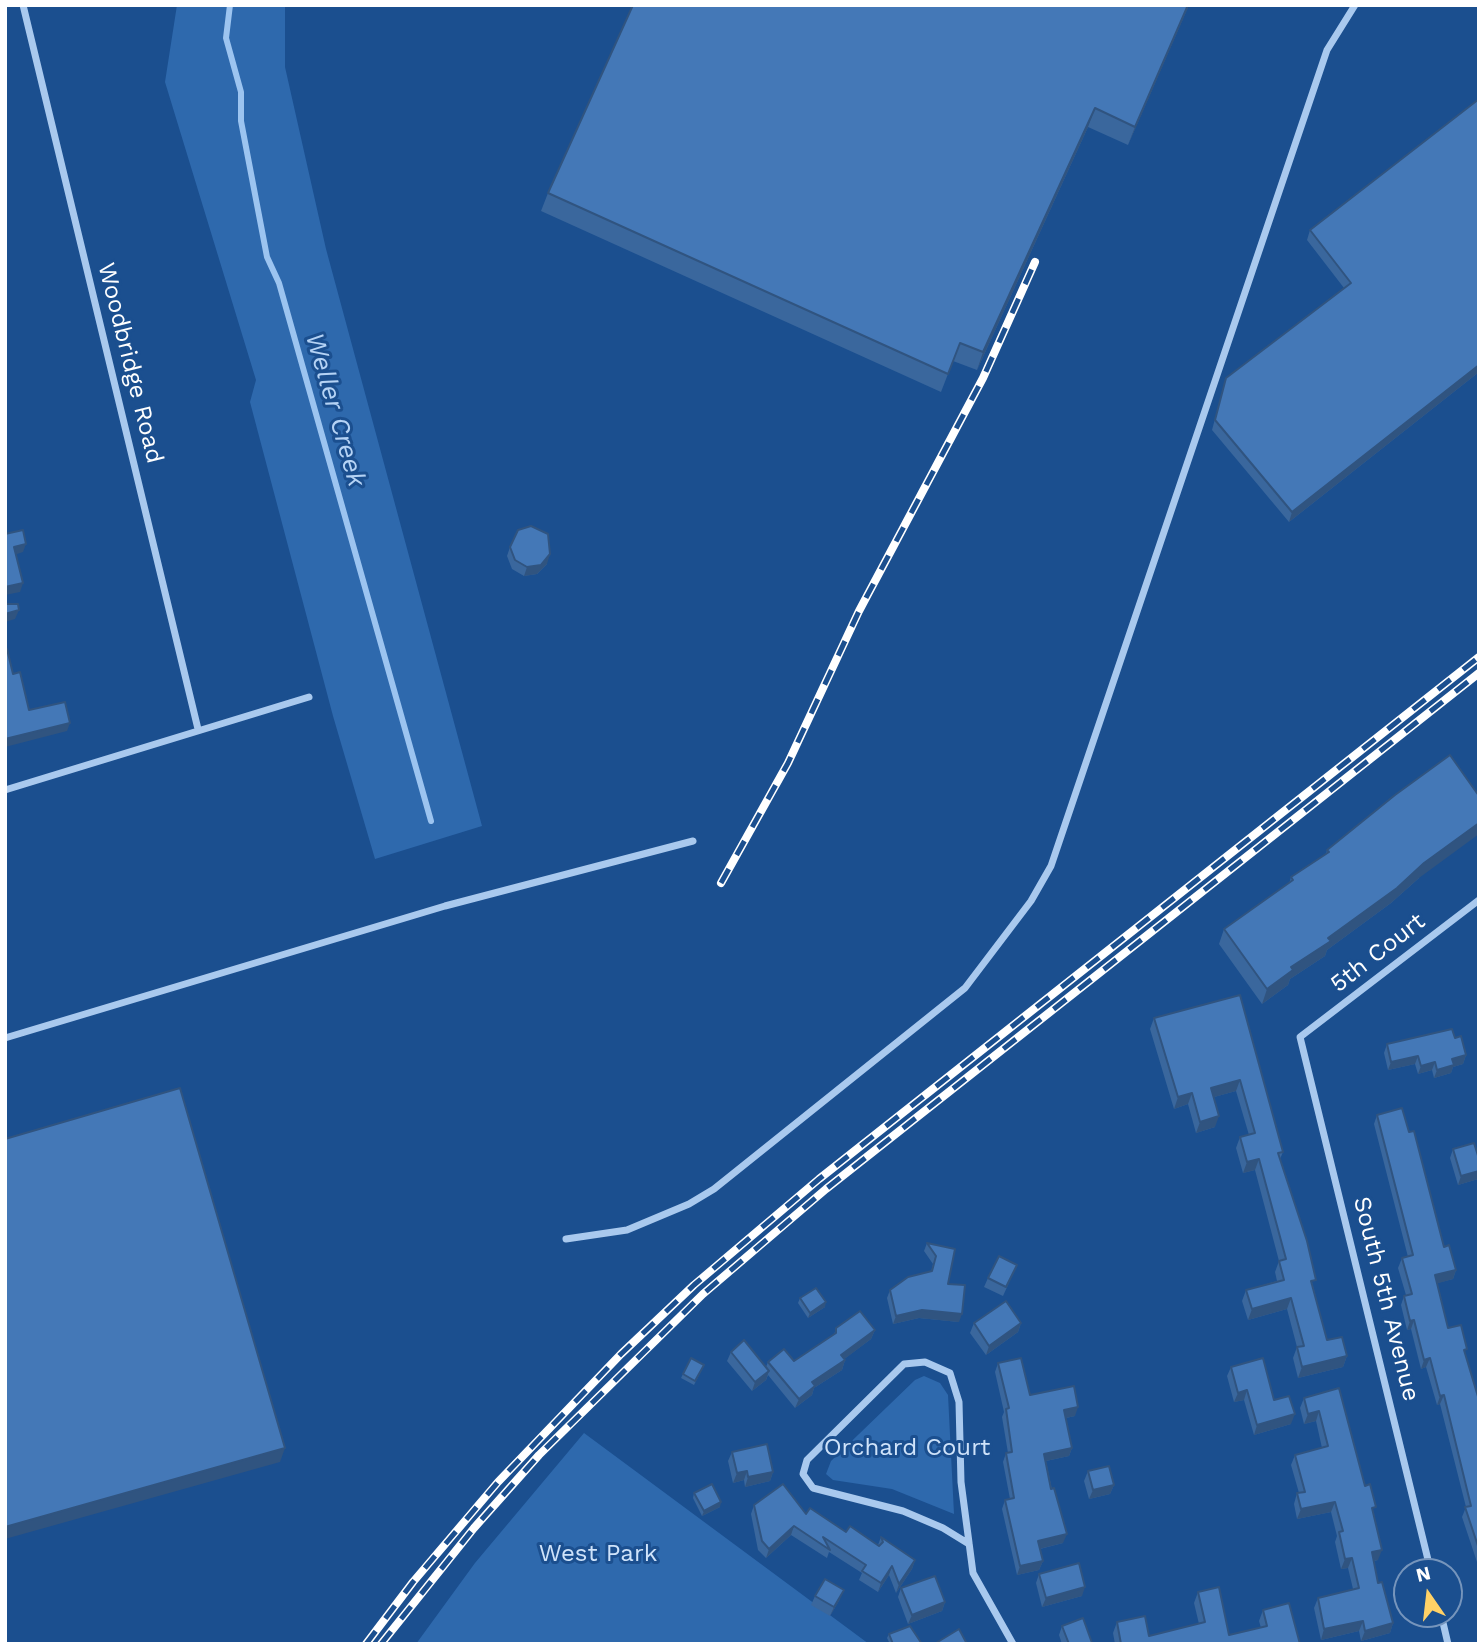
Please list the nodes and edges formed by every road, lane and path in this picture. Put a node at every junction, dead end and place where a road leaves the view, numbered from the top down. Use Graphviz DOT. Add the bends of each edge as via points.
graph roads {
  1 [pos="23,5"];
  2 [pos="1354,5"];
  3 [pos="309,697"];
  4 [pos="198,729"];
  5 [pos="5,790"];
  6 [pos="693,841"];
  7 [pos="1479,900"];
  8 [pos="1300,1037"];
  9 [pos="5,1038"];
  10 [pos="566,1239"];
  11 [pos="969,1544"];
  12 [pos="1428,1558"];
  13 [pos="1013,1644"];
  1 -- 4 [label="street, Woodbridge Road"];
  2 -- 10 [label="street" via="1327,50 1051,866 1031,901 965,988 714,1189 627,1230"];
  3 -- 4 [label="street"];
  4 -- 5 [label="street"];
  6 -- 9 [label="street" via="445,906"];
  7 -- 8 [label="street, 5th Court"];
  8 -- 12 [label="street, South 5th Avenue"];
  11 -- 11 [label="street" via="903,1511 813,1488 803,1474 807,1461 904,1364 925,1362 950,1373 960,1402 961,1482"];
  11 -- 13 [label="street" via="973,1573"];
}
